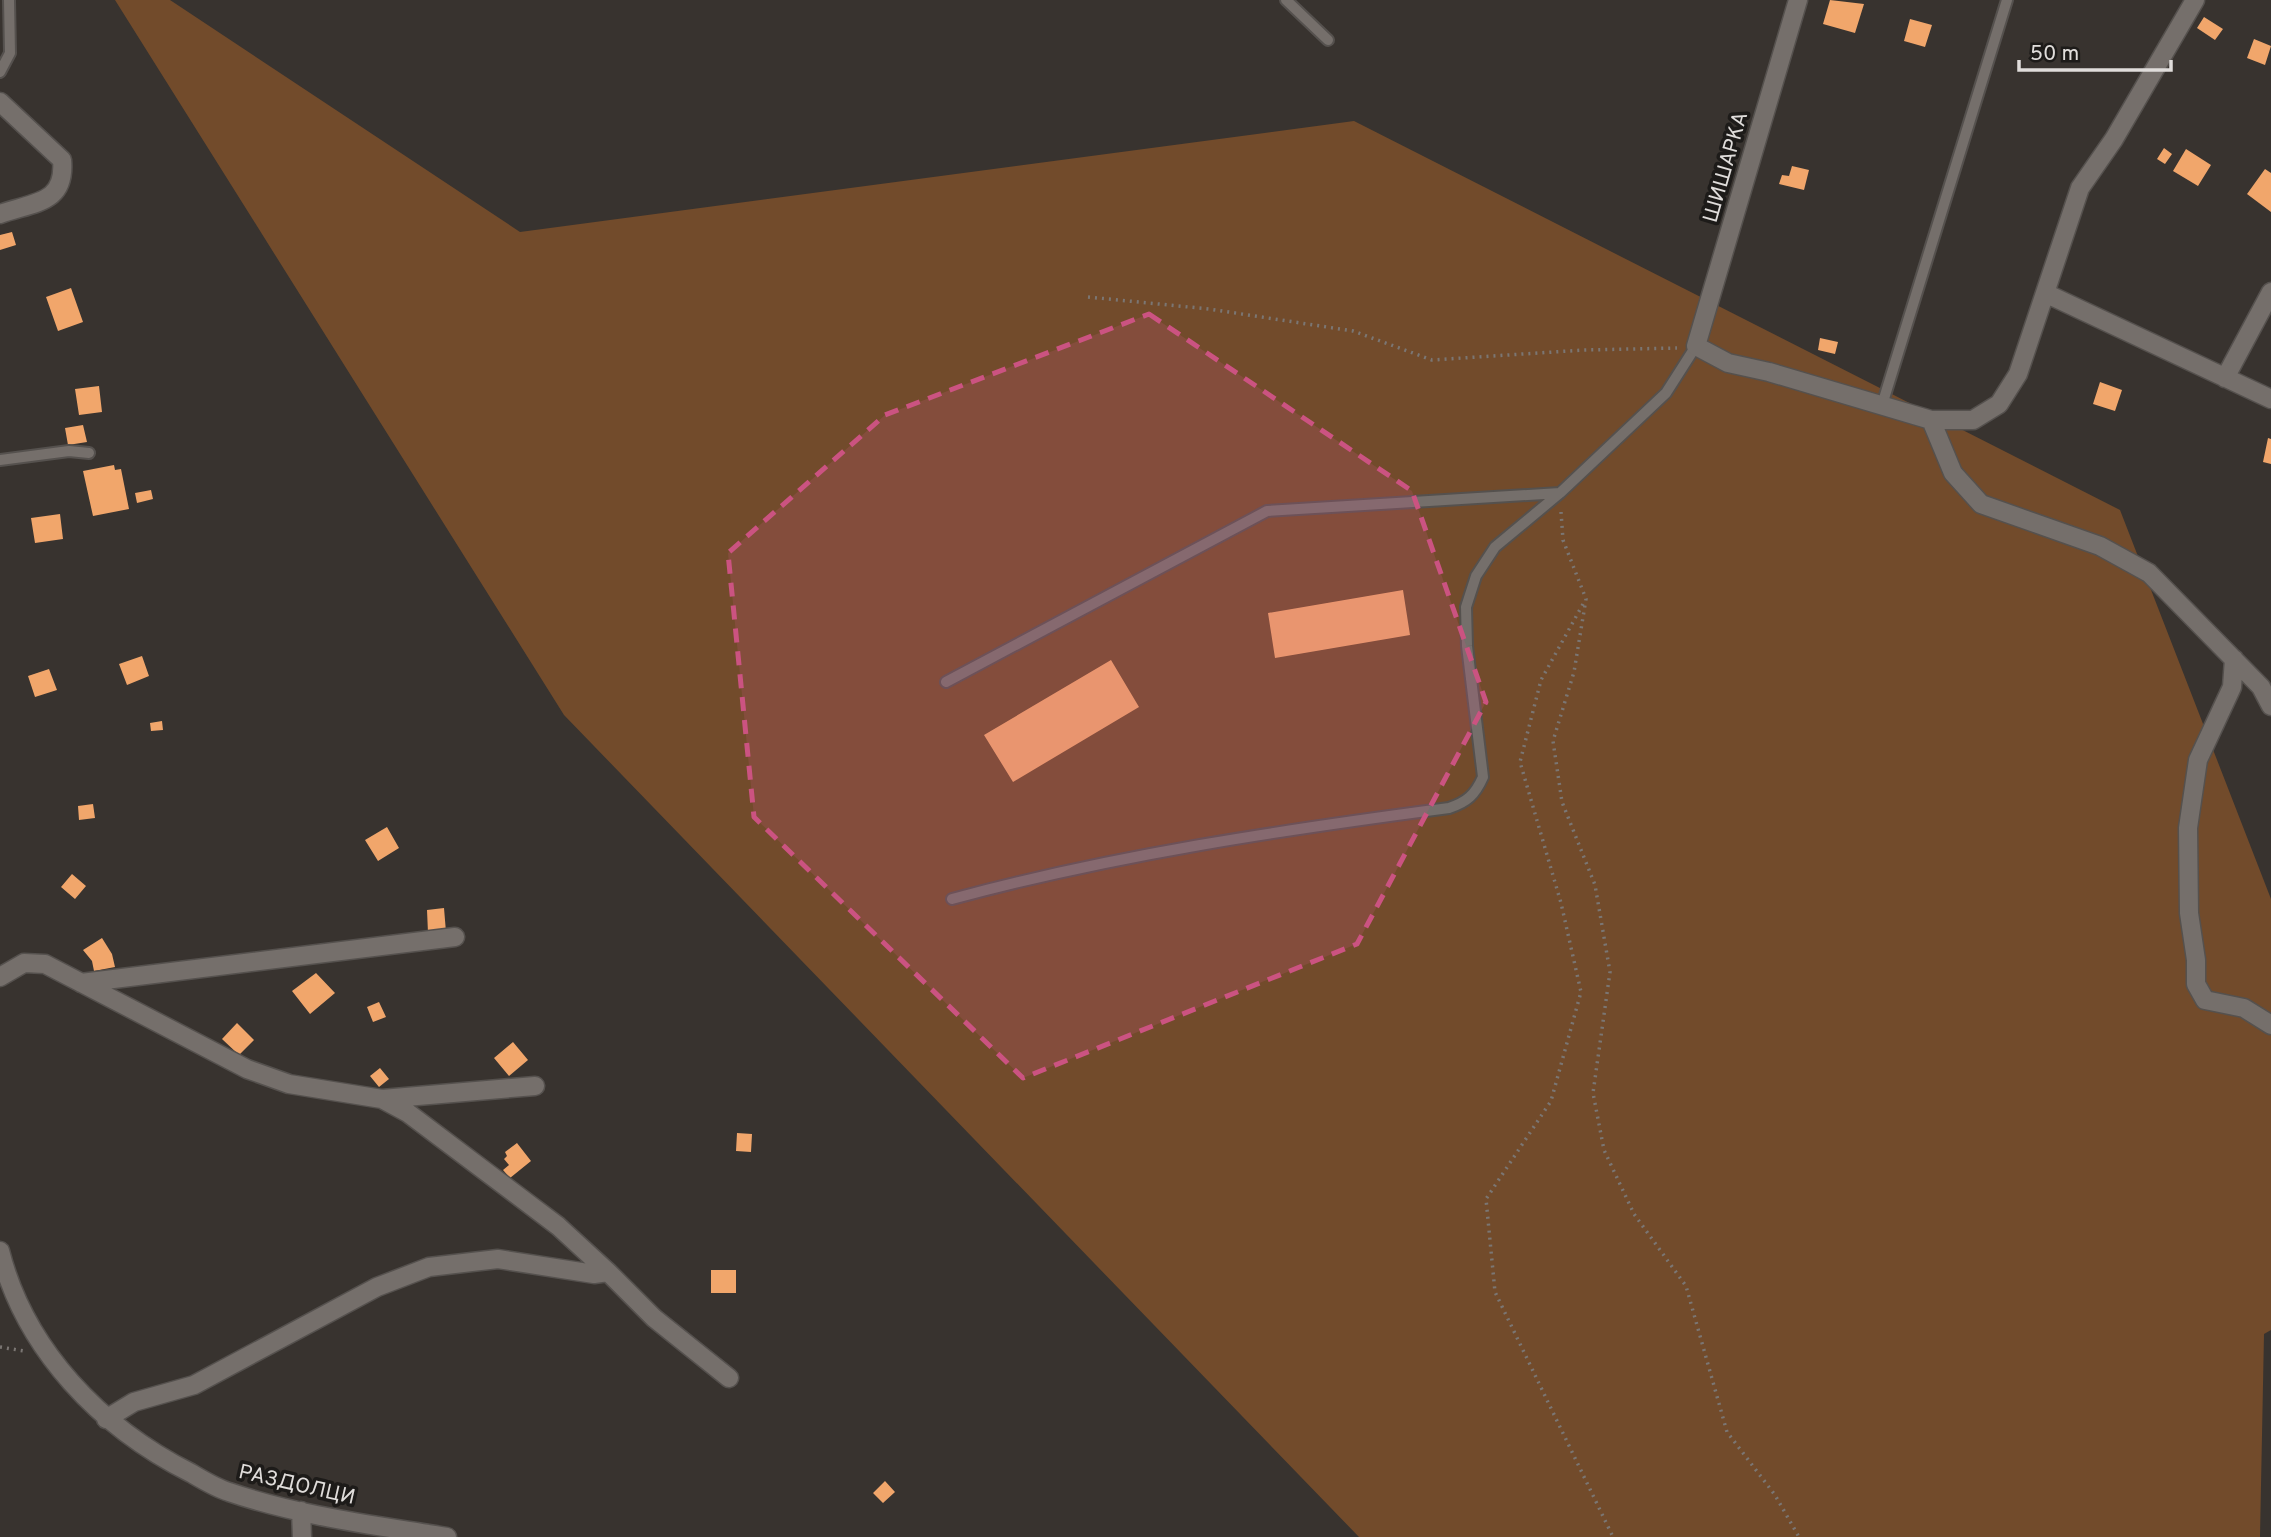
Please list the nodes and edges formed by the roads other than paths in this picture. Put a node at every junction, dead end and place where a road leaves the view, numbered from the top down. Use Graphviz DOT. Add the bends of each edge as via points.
graph roads {
  1 [pos="9,0"];
  2 [pos="1286,0"];
  3 [pos="1798,0"];
  4 [pos="2007,0"];
  5 [pos="2195,0"];
  6 [pos="1328,40"];
  7 [pos="0,72"];
  8 [pos="0,102"];
  9 [pos="0,214"];
  10 [pos="2271,292"];
  11 [pos="2045,293"];
  12 [pos="1696,346"];
  13 [pos="2225,378"];
  14 [pos="2271,399"];
  15 [pos="1882,405"];
  16 [pos="1931,420"];
  17 [pos="89,453"];
  18 [pos="0,460"];
  19 [pos="1560,493"];
  20 [pos="2234,659"];
  21 [pos="946,682"];
  22 [pos="2271,706"];
  23 [pos="952,899"];
  24 [pos="455,937"];
  25 [pos="0,976"];
  26 [pos="81,983"];
  27 [pos="2271,1025"];
  28 [pos="535,1086"];
  29 [pos="382,1099"];
  30 [pos="0,1251"];
  31 [pos="608,1272"];
  32 [pos="729,1378"];
  33 [pos="106,1419"];
  34 [pos="302,1511"];
  35 [pos="302,1537"];
  36 [pos="447,1537"];
  1 -- 7 [label="lane" via="10,53"];
  2 -- 6 [label="lane"];
  3 -- 12 [label="street, ШИШАРКА"];
  4 -- 15 [label="lane"];
  5 -- 11 [label="street" via="2115,139 2080,188"];
  8 -- 9 [label="street" via="62,160 64,180 54,196"];
  10 -- 13 [label="street"];
  11 -- 13 [label="street"];
  11 -- 16 [label="street" via="2018,374 1999,404 1973,420"];
  12 -- 15 [label="street" via="1728,363"];
  12 -- 19 [label="lane" via="1666,393"];
  13 -- 14 [label="street"];
  15 -- 16 [label="street"];
  16 -- 20 [label="street" via="1952,473 1981,504 2100,546 2149,573"];
  17 -- 18 [label="lane" via="69,451"];
  19 -- 21 [label="lane" via="1267,511"];
  19 -- 23 [label="lane" via="1495,547 1476,576 1466,607 1483,777 1464,803 1042,874"];
  20 -- 22 [label="street" via="2262,687"];
  20 -- 27 [label="street" via="2232,687 2198,760 2188,828 2196,984 2205,1000 2244,1008"];
  24 -- 26 [label="street"];
  25 -- 26 [label="street" via="24,963 45,964"];
  26 -- 29 [label="street" via="247,1069 289,1084"];
  28 -- 29 [label="street"];
  29 -- 31 [label="street" via="408,1113 558,1226"];
  30 -- 33 [label="street, РАЗДОЛЦИ" via="25,1314 44,1345 77,1390"];
  31 -- 32 [label="street" via="654,1318"];
  31 -- 33 [label="street" via="594,1274 498,1259 429,1267 377,1287 194,1385 134,1402"];
  33 -- 34 [label="street, РАЗДОЛЦИ" via="161,1458 227,1492"];
  34 -- 35 [label="street"];
  34 -- 36 [label="street, РАЗДОЛЦИ"];
}
